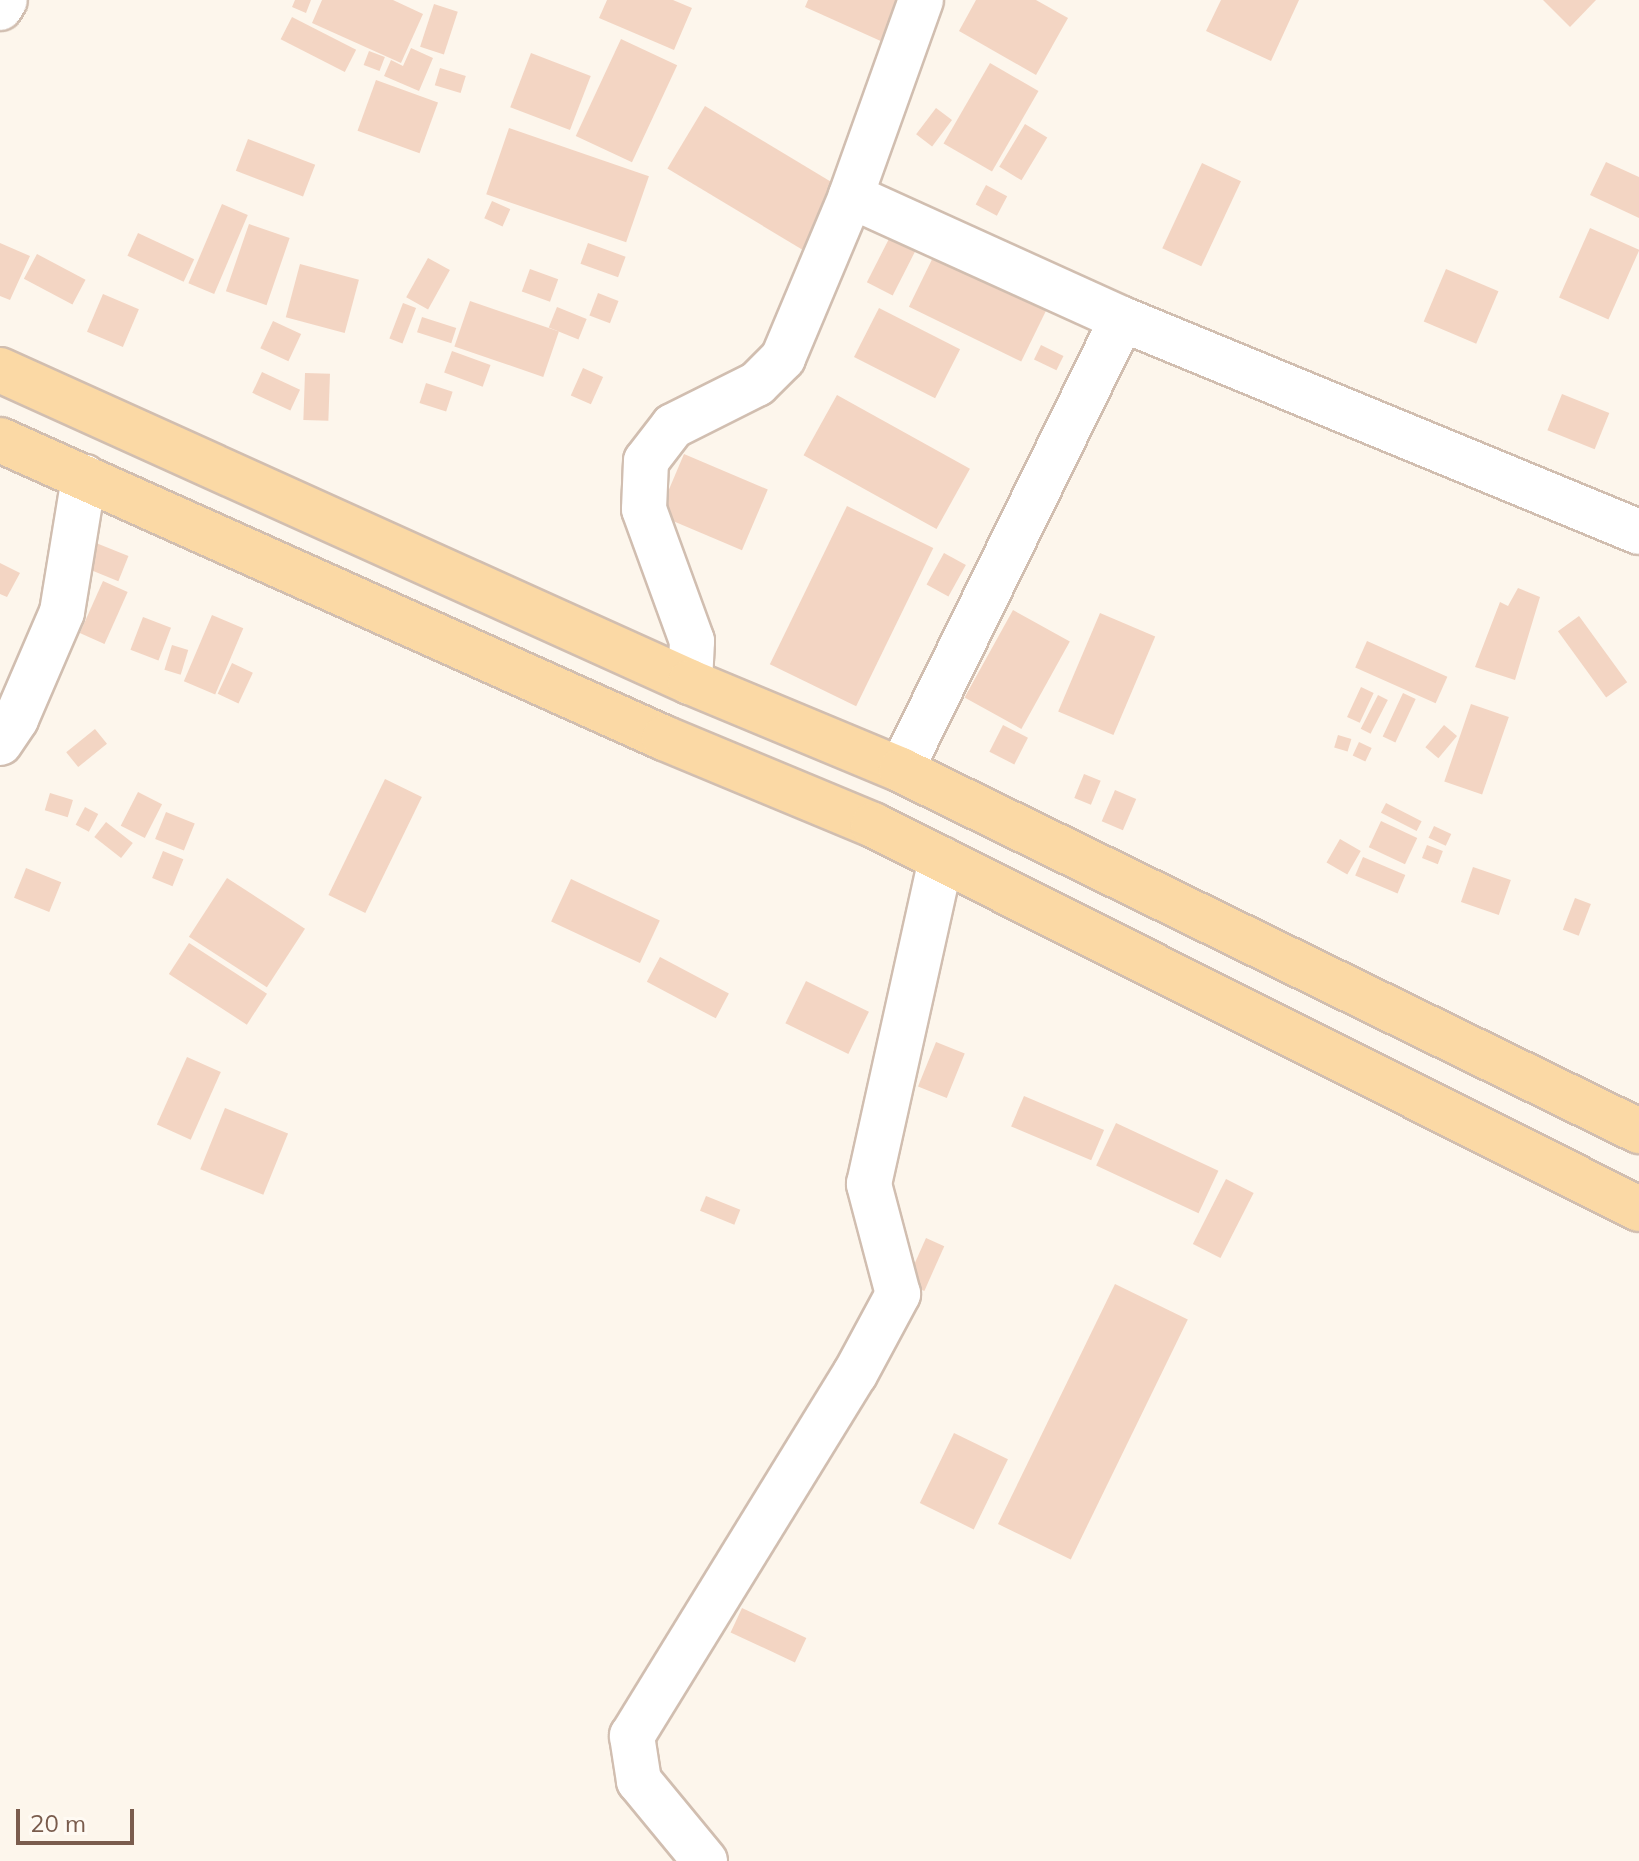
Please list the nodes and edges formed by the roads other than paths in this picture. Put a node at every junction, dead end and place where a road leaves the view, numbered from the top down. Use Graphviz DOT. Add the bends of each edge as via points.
graph roads {
  1 [pos="5,0"];
  2 [pos="921,0"];
  3 [pos="0,8"];
  4 [pos="851,196"];
  5 [pos="1122,319"];
  6 [pos="0,370"];
  7 [pos="0,440"];
  8 [pos="84,477"];
  9 [pos="1639,532"];
  10 [pos="690,682"];
  11 [pos="0,743"];
  12 [pos="901,770"];
  13 [pos="941,859"];
  14 [pos="1639,1131"];
  15 [pos="1639,1209"];
  16 [pos="705,1861"];
  1 -- 3 [label="street"];
  2 -- 4 [label="street"];
  4 -- 5 [label="street"];
  4 -- 10 [label="street" via="783,358 757,384 673,426 646,461 644,509 692,641"];
  5 -- 9 [label="street"];
  5 -- 12 [label="street"];
  6 -- 10 [label="main road"];
  7 -- 8 [label="main road"];
  8 -- 11 [label="street" via="62,612 16,719"];
  8 -- 13 [label="main road"];
  10 -- 12 [label="main road"];
  12 -- 14 [label="main road"];
  13 -- 15 [label="main road"];
  13 -- 16 [label="street" via="869,1184 898,1294 855,1374 632,1736 639,1781"];
}
